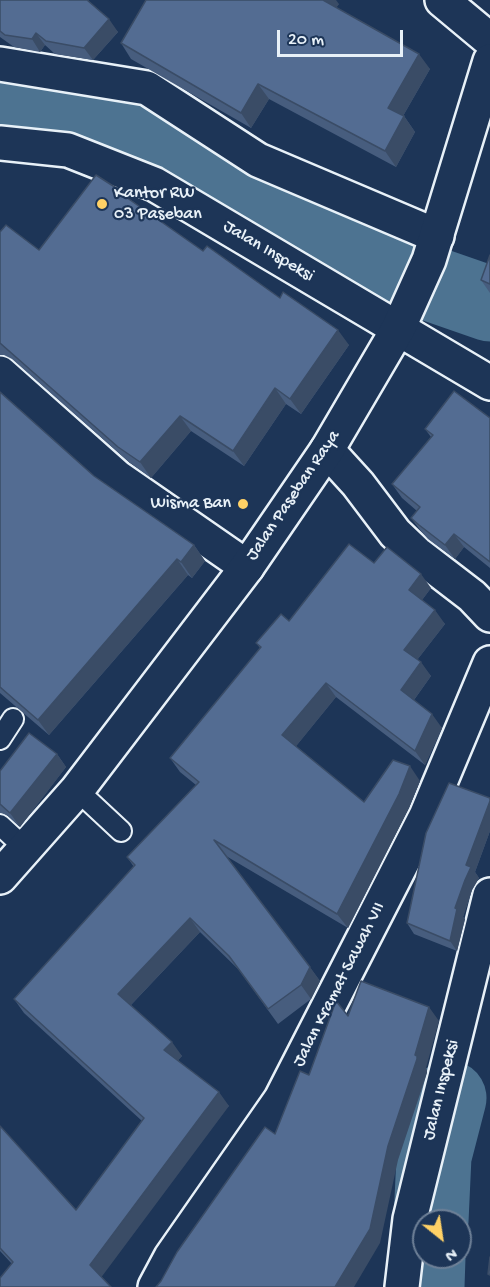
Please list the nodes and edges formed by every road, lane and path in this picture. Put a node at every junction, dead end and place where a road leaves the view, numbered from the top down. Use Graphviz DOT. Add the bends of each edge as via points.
graph roads {
  1 [pos="442,0"];
  2 [pos="490,40"];
  3 [pos="490,61"];
  4 [pos="0,64"];
  5 [pos="0,143"];
  6 [pos="433,248"];
  7 [pos="401,322"];
  8 [pos="0,373"];
  9 [pos="490,383"];
  10 [pos="327,450"];
  11 [pos="247,567"];
  12 [pos="490,615"];
  13 [pos="490,663"];
  14 [pos="14,719"];
  15 [pos="0,739"];
  16 [pos="77,790"];
  17 [pos="0,825"];
  18 [pos="121,831"];
  19 [pos="26,849"];
  20 [pos="0,878"];
  21 [pos="490,895"];
  22 [pos="155,1287"];
  23 [pos="402,1287"];
  1 -- 2 [label="street"];
  3 -- 6 [label="street, Jalan Paseban Raya"];
  4 -- 6 [label="street" via="147,88 258,160"];
  5 -- 7 [label="street, Jalan Inspeksi" via="68,150 154,184"];
  6 -- 7 [label="street, Jalan Paseban Raya"];
  7 -- 9 [label="street, Jalan Inspeksi"];
  7 -- 10 [label="street, Jalan Paseban Raya"];
  8 -- 11 [label="street" via="117,477"];
  10 -- 11 [label="street, Jalan Paseban Raya"];
  10 -- 12 [label="street" via="395,533"];
  11 -- 16 [label="street, Jalan Paseban Raya"];
  13 -- 22 [label="street, Jalan Kramat Sawah VII" via="426,816 281,1099 171,1257"];
  14 -- 15 [label="lane"];
  16 -- 18 [label="lane"];
  16 -- 19 [label="street, Jalan Paseban Raya"];
  17 -- 19 [label="lane"];
  19 -- 20 [label="street, Jalan Paseban Raya"];
  21 -- 23 [label="street, Jalan Inspeksi" via="410,1219"];
}
